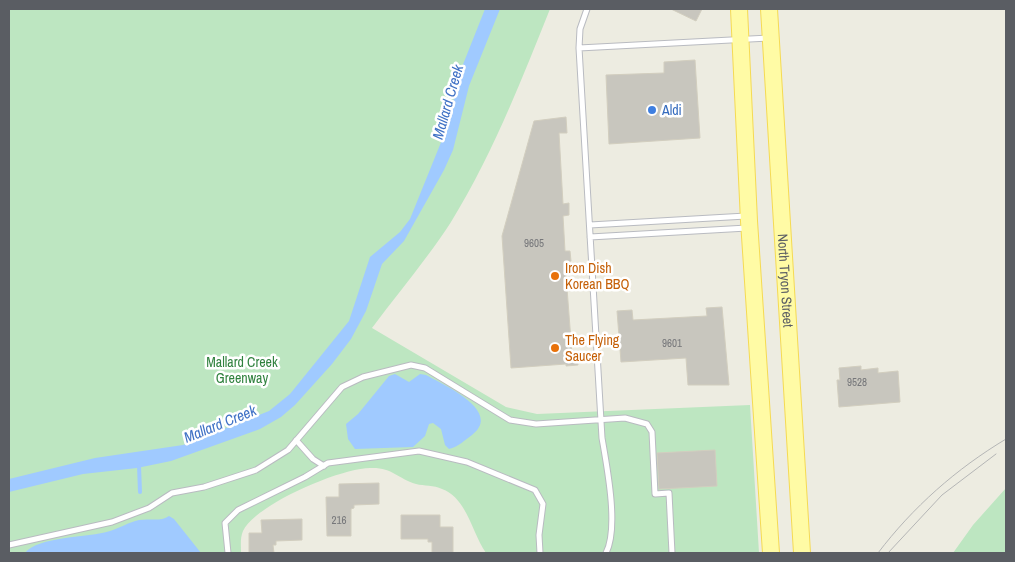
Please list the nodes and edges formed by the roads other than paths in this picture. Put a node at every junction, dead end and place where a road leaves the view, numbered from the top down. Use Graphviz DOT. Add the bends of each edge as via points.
graph roads {
  1 [pos="587,9"];
  2 [pos="738,9"];
  3 [pos="769,9"];
  4 [pos="770,38"];
  5 [pos="740,41"];
  6 [pos="579,48"];
  7 [pos="749,222"];
  8 [pos="590,225"];
  9 [pos="590,237"];
  10 [pos="601,419"];
  11 [pos="296,440"];
  12 [pos="324,466"];
  13 [pos="9,546"];
  14 [pos="228,553"];
  15 [pos="540,553"];
  16 [pos="606,553"];
  17 [pos="672,553"];
  18 [pos="771,553"];
  19 [pos="802,553"];
  1 -- 6 [label="lane" via="580,29"];
  2 -- 5 [label="main road"];
  3 -- 4 [label="main road, North Tryon Street"];
  4 -- 5 [label="lane"];
  4 -- 19 [label="main road, North Tryon Street"];
  5 -- 6 [label="lane"];
  5 -- 7 [label="main road"];
  6 -- 8 [label="lane"];
  7 -- 8 [label="lane"];
  7 -- 9 [label="lane"];
  7 -- 18 [label="main road"];
  8 -- 9 [label="lane"];
  9 -- 10 [label="lane"];
  10 -- 11 [label="lane" via="536,424 510,420 426,368 411,365 369,375 342,387"];
  10 -- 16 [label="lane" via="607,456 612,539"];
  10 -- 17 [label="lane" via="637,420 651,429 655,494 669,493"];
  11 -- 12 [label="lane"];
  11 -- 13 [label="lane" via="282,455 256,470 204,487 172,493 149,508 112,522"];
  12 -- 14 [label="lane" via="233,513 224,526"];
  12 -- 15 [label="lane" via="419,451 467,462 514,480 535,490 542,502"];
}
